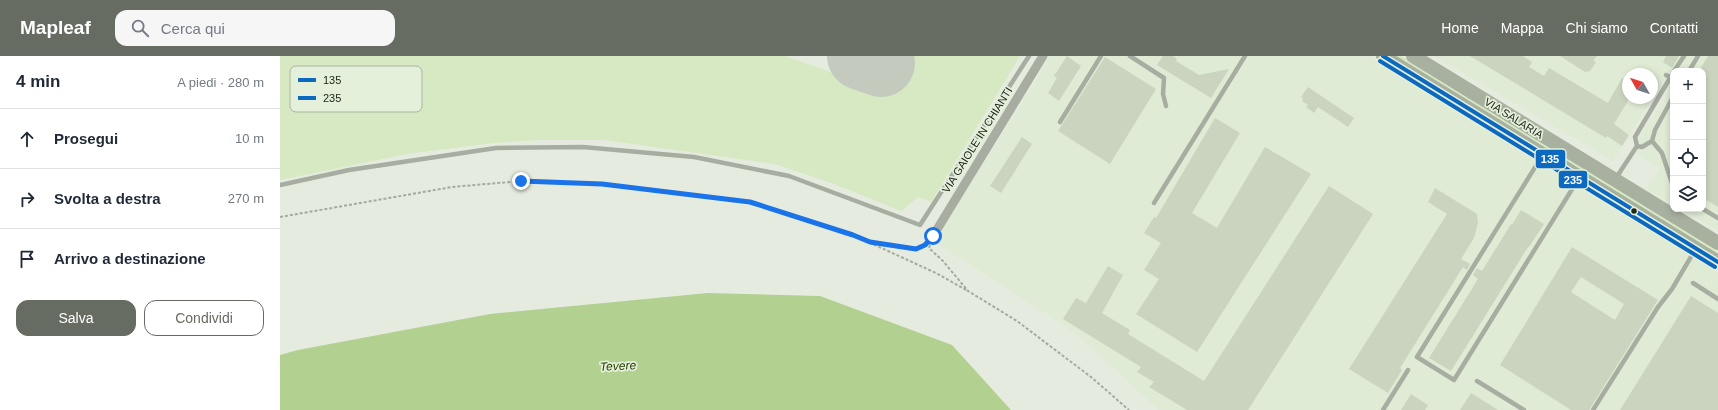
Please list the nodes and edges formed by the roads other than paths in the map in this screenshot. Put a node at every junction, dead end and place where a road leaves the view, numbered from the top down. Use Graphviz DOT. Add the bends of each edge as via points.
graph roads {
  1 [pos="1029,56"];
  2 [pos="1043,56"];
  3 [pos="1101,56"];
  4 [pos="1130,56"];
  5 [pos="1245,56"];
  6 [pos="1383,56"];
  7 [pos="1413,56"];
  8 [pos="1684,56"];
  9 [pos="1698,56"];
  10 [pos="1676,68"];
  11 [pos="1690,68"];
  12 [pos="1666,75"];
  13 [pos="1670,77"];
  14 [pos="1670,79"];
  15 [pos="1670,102"];
  16 [pos="1166,106"];
  17 [pos="1060,122"];
  18 [pos="1652,141"];
  19 [pos="1637,146"];
  20 [pos="1543,154"];
  21 [pos="1580,177"];
  22 [pos="1670,177"];
  23 [pos="1614,180"];
  24 [pos="280,185"];
  25 [pos="1154,203"];
  26 [pos="1706,211"];
  27 [pos="1718,218"];
  28 [pos="933,236"];
  29 [pos="1718,243"];
  30 [pos="1696,248"];
  31 [pos="1718,262"];
  32 [pos="1693,283"];
  33 [pos="1718,299"];
  34 [pos="1408,370"];
  35 [pos="1477,381"];
  36 [pos="1383,410"];
  37 [pos="1524,410"];
  38 [pos="1593,410"];
  1 -- 24 [label="lane" via="920,226 789,176 694,157 583,147 496,148 349,170"];
  2 -- 28 [label="street, VIA GAIOLE IN CHIANTI"];
  3 -- 17 [label="lane"];
  4 -- 16 [label="lane" via="1164,78"];
  5 -- 25 [label="lane"];
  6 -- 20 [label="main road, VIA SALARIA"];
  7 -- 23 [label="main road, VIA SALARIA"];
  8 -- 10 [label="lane"];
  9 -- 11 [label="lane"];
  12 -- 13 [label="lane, bridge"];
  14 -- 19 [label="lane" via="1635,137"];
  15 -- 18 [label="lane"];
  18 -- 19 [label="lane" via="1642,147"];
  18 -- 22 [label="lane" via="1662,153"];
  19 -- 23 [label="lane"];
  20 -- 21 [label="main road, VIA SALARIA"];
  20 -- 21 [label="lane" via="1417,357 1454,380"];
  21 -- 30 [label="main road, VIA SALARIA"];
  23 -- 29 [label="main road, VIA SALARIA"];
  26 -- 27 [label="lane"];
  30 -- 31 [label="main road, VIA SALARIA"];
  30 -- 38 [label="lane"];
  32 -- 33 [label="lane"];
  34 -- 36 [label="lane"];
  35 -- 37 [label="lane"];
}
